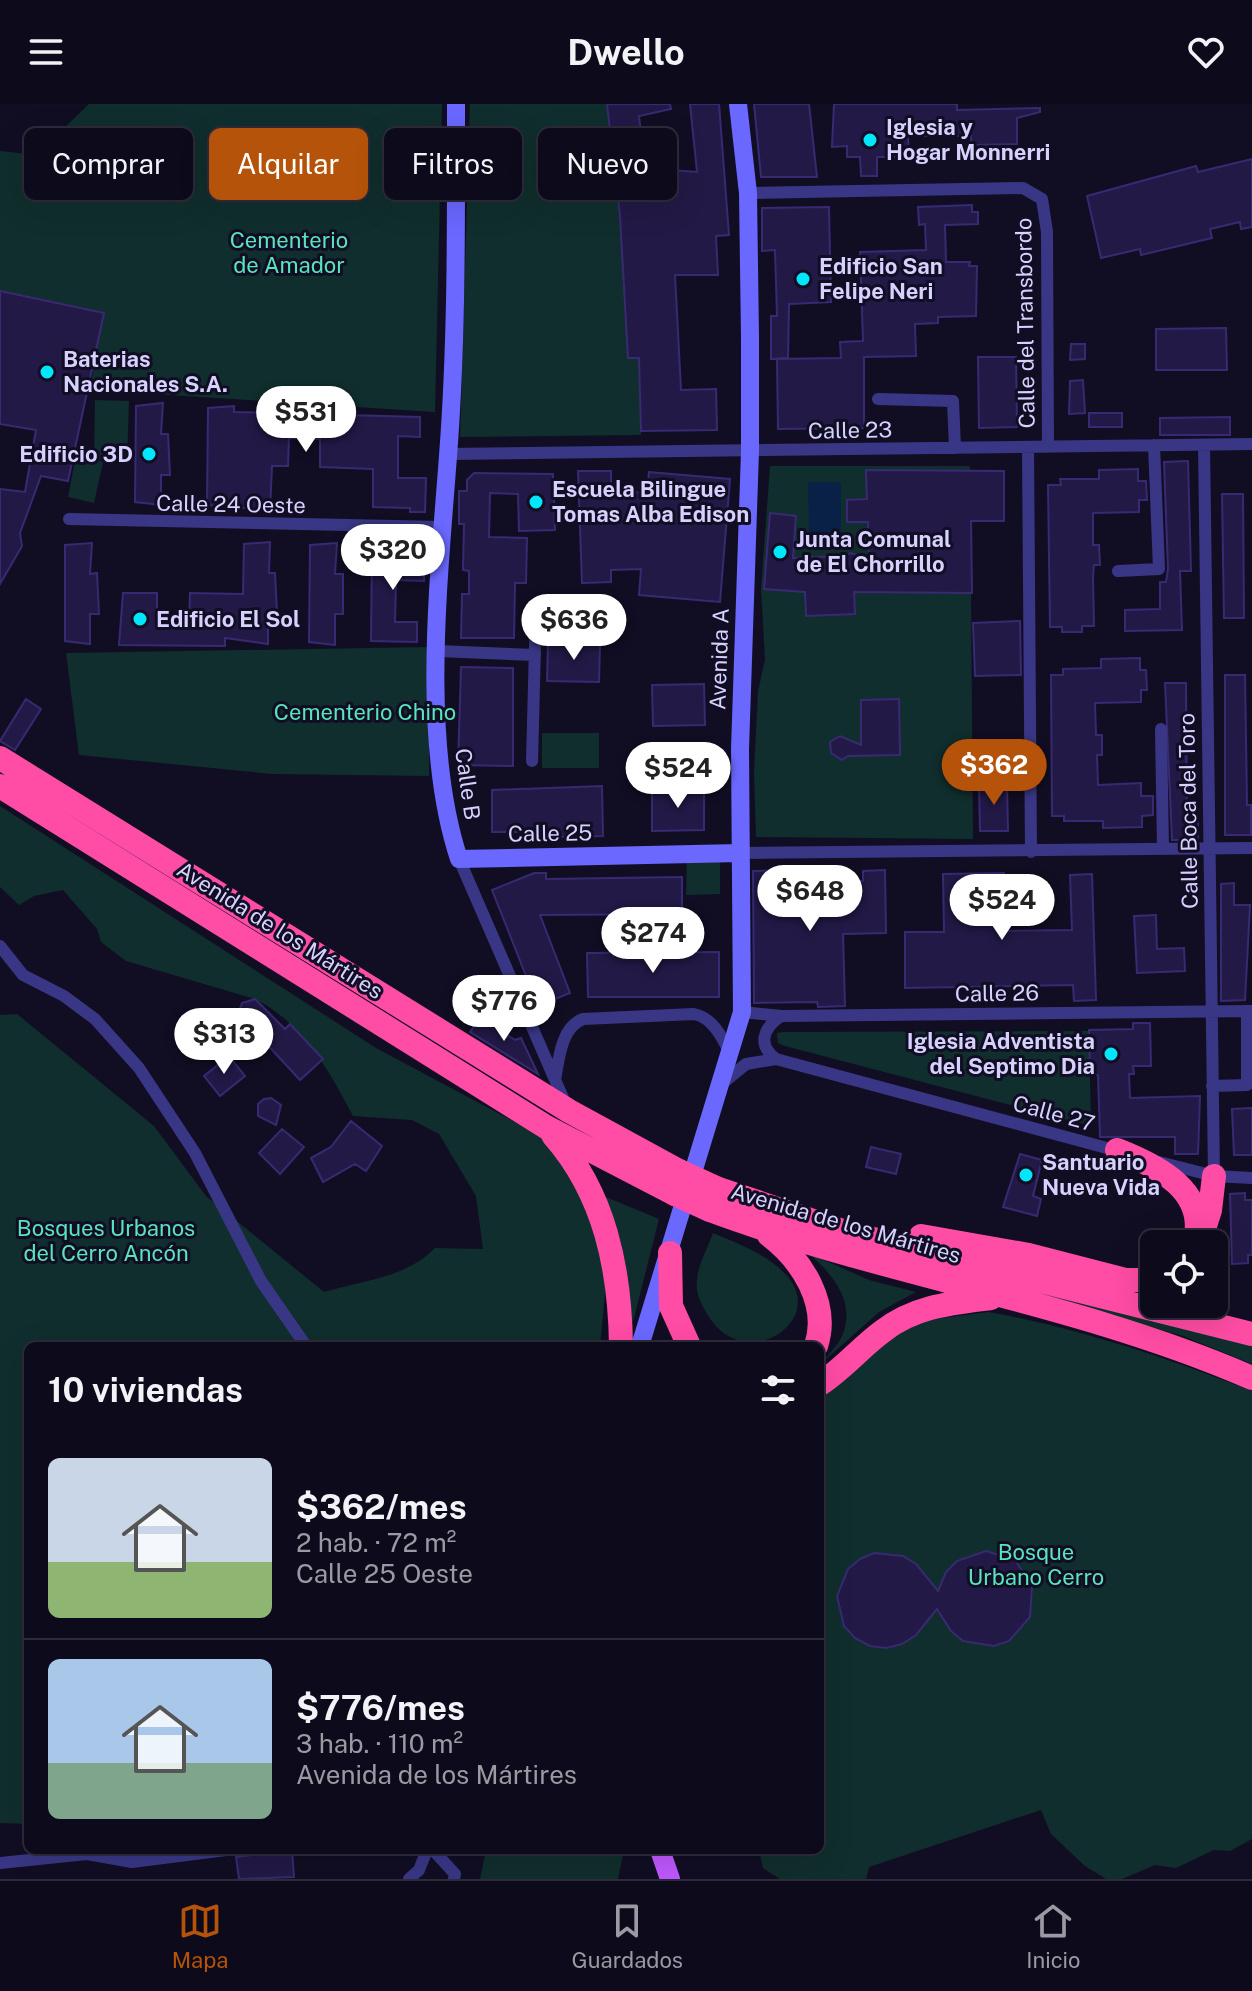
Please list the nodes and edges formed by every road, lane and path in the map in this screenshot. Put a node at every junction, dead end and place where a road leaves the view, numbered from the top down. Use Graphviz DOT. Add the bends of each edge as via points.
graph roads {
  1 [pos="456,104"];
  2 [pos="738,104"];
  3 [pos="748,193"];
  4 [pos="878,399"];
  5 [pos="1252,444"];
  6 [pos="1154,445"];
  7 [pos="1204,445"];
  8 [pos="1028,447"];
  9 [pos="1048,447"];
  10 [pos="955,448"];
  11 [pos="750,451"];
  12 [pos="448,454"];
  13 [pos="69,519"];
  14 [pos="441,527"];
  15 [pos="1118,571"];
  16 [pos="598,611"];
  17 [pos="438,651"];
  18 [pos="535,655"];
  19 [pos="1161,729"];
  20 [pos="0,758"];
  21 [pos="532,761"];
  22 [pos="0,786"];
  23 [pos="1208,848"];
  24 [pos="1252,848"];
  25 [pos="1163,849"];
  26 [pos="1031,852"];
  27 [pos="739,853"];
  28 [pos="459,859"];
  29 [pos="0,946"];
  30 [pos="1250,1011"];
  31 [pos="742,1012"];
  32 [pos="1211,1012"];
  33 [pos="781,1016"];
  34 [pos="730,1053"];
  35 [pos="776,1059"];
  36 [pos="555,1080"];
  37 [pos="1212,1086"];
  38 [pos="718,1091"];
  39 [pos="569,1111"];
  40 [pos="546,1127"];
  41 [pos="1117,1150"];
  42 [pos="1214,1176"];
  43 [pos="1252,1178"];
  44 [pos="677,1183"];
  45 [pos="713,1199"];
  46 [pos="761,1229"];
  47 [pos="1196,1230"];
  48 [pos="1201,1230"];
  49 [pos="849,1233"];
  50 [pos="670,1253"];
  51 [pos="1140,1280"];
  52 [pos="1007,1296"];
  53 [pos="1252,1334"];
  54 [pos="303,1342"];
  55 [pos="621,1342"];
  56 [pos="641,1342"];
  57 [pos="687,1342"];
  58 [pos="817,1342"];
  59 [pos="1252,1378"];
  60 [pos="824,1381"];
  61 [pos="87,1854"];
  62 [pos="87,1854"];
  63 [pos="195,1854"];
  64 [pos="428,1854"];
  65 [pos="434,1854"];
  66 [pos="0,1863"];
  67 [pos="409,1879"];
  68 [pos="454,1879"];
  1 -- 12 [label="street, Calle B"];
  2 -- 3 [label="street, Avenida A"];
  3 -- 9 [label="street, Calle del Transbordo" via="1023,188 1042,199 1047,232"];
  3 -- 11 [label="street, Avenida A"];
  4 -- 10 [label="street" via="953,401"];
  5 -- 7 [label="street, Calle 23"];
  6 -- 7 [label="street, Calle 23"];
  6 -- 9 [label="street, Calle 23"];
  6 -- 15 [label="street" via="1159,569"];
  7 -- 23 [label="street, Calle Boca del Toro"];
  8 -- 9 [label="street, Calle 23"];
  8 -- 10 [label="street, Calle 23"];
  8 -- 26 [label="street"];
  10 -- 11 [label="street, Calle 23"];
  11 -- 12 [label="street, Calle 23"];
  11 -- 27 [label="street, Avenida A"];
  12 -- 14 [label="street, Calle B"];
  13 -- 14 [label="street, Calle 24 Oeste"];
  14 -- 17 [label="street, Calle B"];
  16 -- 18 [label="street" via="536,609"];
  17 -- 18 [label="street"];
  17 -- 28 [label="street, Calle B" via="438,765"];
  18 -- 21 [label="street"];
  19 -- 25 [label="street"];
  20 -- 39 [label="highway, Avenida de los Mártires"];
  22 -- 40 [label="highway, Avenida de los Mártires"];
  23 -- 24 [label="street"];
  23 -- 25 [label="street"];
  23 -- 32 [label="street, Calle Boca del Toro"];
  25 -- 26 [label="street"];
  26 -- 27 [label="street"];
  27 -- 28 [label="street, Calle 25"];
  27 -- 31 [label="street, Avenida A"];
  28 -- 36 [label="street, Calle B"];
  29 -- 54 [label="street" via="23,975 95,1019 139,1068 195,1153 261,1281"];
  30 -- 32 [label="street, Calle 26"];
  30 -- 37 [label="street" via="1247,1085"];
  31 -- 33 [label="street, Calle 26"];
  31 -- 34 [label="street, Avenida A"];
  32 -- 33 [label="street, Calle 26"];
  32 -- 37 [label="street, Calle Boca del Toro"];
  33 -- 35 [label="street" via="763,1037"];
  34 -- 36 [label="street" via="719,1031 703,1016 583,1019 564,1039"];
  34 -- 38 [label="street, Avenida A"];
  35 -- 38 [label="street, Calle 27" via="746,1064"];
  35 -- 41 [label="street, Calle 27"];
  36 -- 39 [label="street, Calle B"];
  37 -- 42 [label="street, Calle Boca del Toro"];
  38 -- 50 [label="street, Avenida A"];
  39 -- 44 [label="highway, Avenida de los Mártires"];
  40 -- 44 [label="highway, Avenida de los Mártires"];
  40 -- 55 [label="highway" via="583,1175 605,1225"];
  41 -- 42 [label="street, Calle 27"];
  41 -- 47 [label="highway" via="1163,1171 1184,1190 1193,1202"];
  42 -- 43 [label="street, Calle 27"];
  42 -- 48 [label="highway"];
  44 -- 45 [label="highway, Avenida de los Mártires, bridge"];
  45 -- 46 [label="highway, Avenida de los Mártires"];
  45 -- 49 [label="highway, Avenida de los Mártires"];
  46 -- 52 [label="highway, Avenida de los Mártires"];
  46 -- 58 [label="highway" via="787,1249 809,1280 820,1316"];
  49 -- 51 [label="highway" via="919,1236"];
  49 -- 53 [label="highway, Avenida de los Mártires"];
  50 -- 56 [label="street, Avenida A"];
  50 -- 57 [label="highway" via="671,1306"];
  52 -- 59 [label="highway, Avenida de los Mártires"];
  52 -- 60 [label="highway" via="917,1312 884,1330"];
  61 -- 66 [label="street"];
  62 -- 63 [label="street" via="132,1862"];
  64 -- 67 [label="street"];
  65 -- 68 [label="street"];
}
